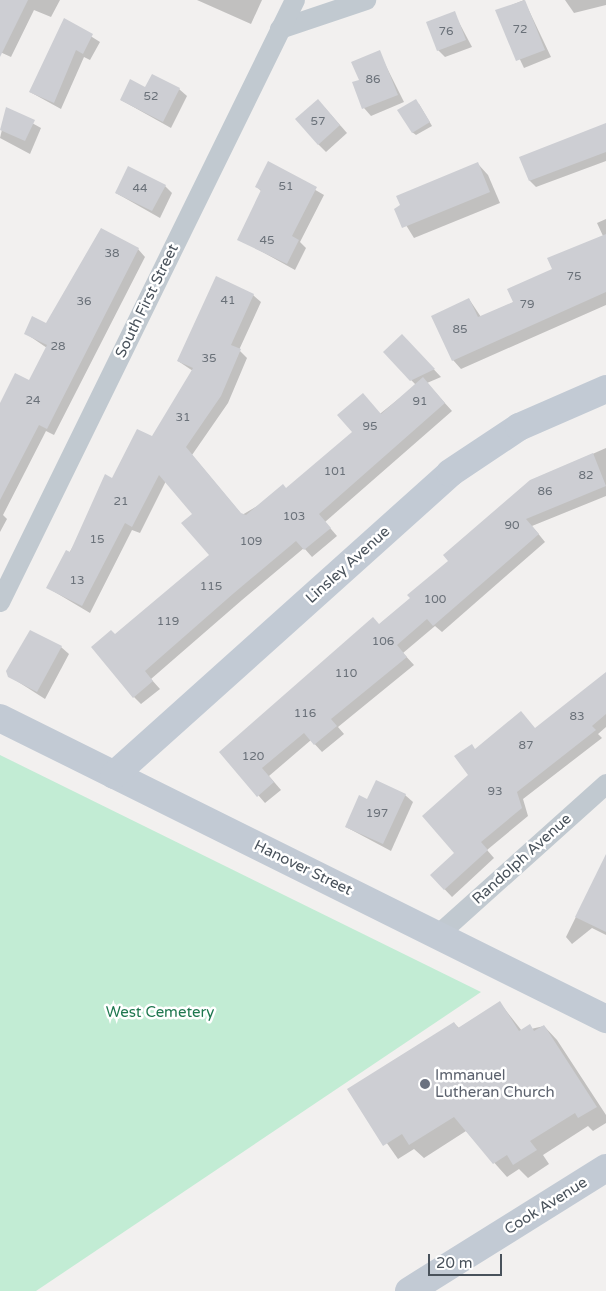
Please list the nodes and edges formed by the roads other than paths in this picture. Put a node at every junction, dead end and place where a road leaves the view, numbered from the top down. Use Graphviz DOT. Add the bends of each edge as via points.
graph roads {
  1 [pos="295,0"];
  2 [pos="366,0"];
  3 [pos="280,29"];
  4 [pos="606,389"];
  5 [pos="0,602"];
  6 [pos="0,718"];
  7 [pos="114,775"];
  8 [pos="606,784"];
  9 [pos="438,935"];
  10 [pos="606,1018"];
  11 [pos="606,1168"];
  12 [pos="409,1291"];
  1 -- 3 [label="street, South First Street"];
  2 -- 3 [label="street"];
  3 -- 5 [label="street, South First Street"];
  4 -- 7 [label="main road, Linsley Avenue" via="519,427 450,473"];
  6 -- 7 [label="main road, Hanover Street"];
  7 -- 9 [label="main road, Hanover Street"];
  8 -- 9 [label="street, Randolph Avenue"];
  9 -- 10 [label="main road, Hanover Street"];
  11 -- 12 [label="main road, Cook Avenue"];
}
